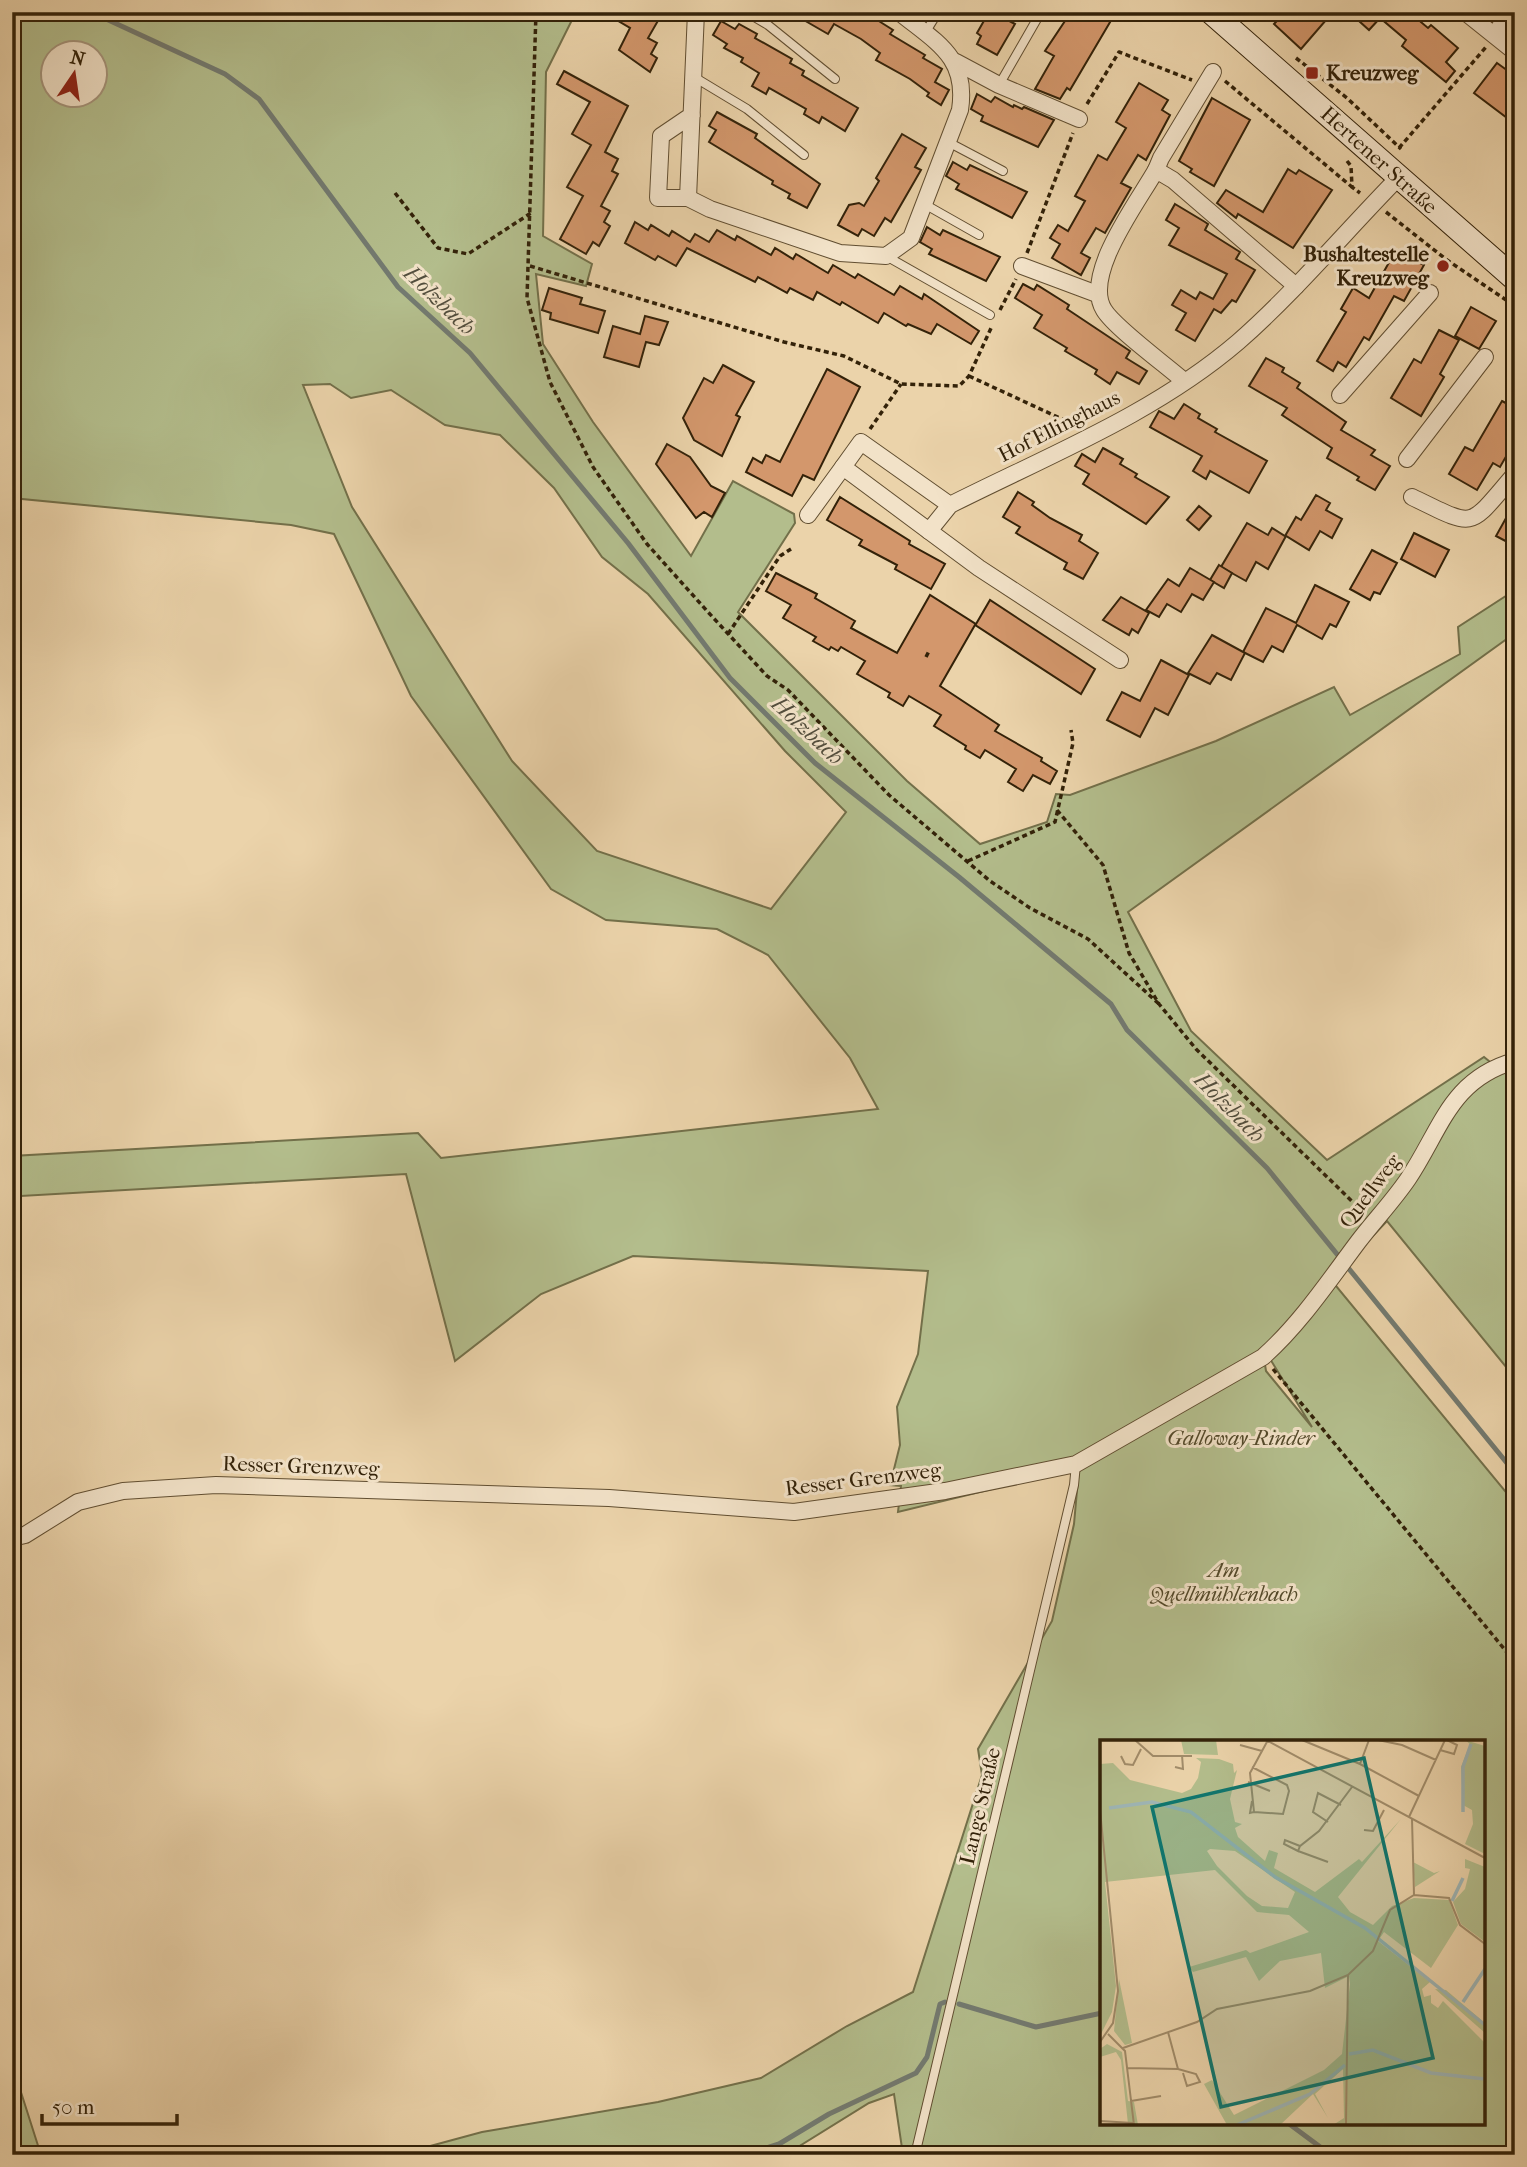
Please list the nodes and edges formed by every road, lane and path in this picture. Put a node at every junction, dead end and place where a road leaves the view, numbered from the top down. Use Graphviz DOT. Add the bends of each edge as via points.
graph roads {
  1 [pos="537,12"];
  2 [pos="696,12"];
  3 [pos="746,12"];
  4 [pos="899,12"];
  5 [pos="938,12"];
  6 [pos="1041,12"];
  7 [pos="1211,12"];
  8 [pos="1465,12"];
  9 [pos="1509,12"];
  10 [pos="925,33"];
  11 [pos="1495,35"];
  12 [pos="1515,52"];
  13 [pos="956,62"];
  14 [pos="694,77"];
  15 [pos="1208,78"];
  16 [pos="835,79"];
  17 [pos="999,85"];
  18 [pos="692,116"];
  19 [pos="1079,118"];
  20 [pos="948,142"];
  21 [pos="1399,148"];
  22 [pos="1342,153"];
  23 [pos="804,155"];
  24 [pos="1156,170"];
  25 [pos="1003,171"];
  26 [pos="1398,178"];
  27 [pos="1352,187"];
  28 [pos="395,193"];
  29 [pos="688,198"];
  30 [pos="1373,203"];
  31 [pos="926,205"];
  32 [pos="531,213"];
  33 [pos="979,234"];
  34 [pos="886,256"];
  35 [pos="529,266"];
  36 [pos="1022,266"];
  37 [pos="1515,279"];
  38 [pos="1296,286"];
  39 [pos="1430,293"];
  40 [pos="1097,294"];
  41 [pos="1515,306"];
  42 [pos="990,315"];
  43 [pos="1485,357"];
  44 [pos="969,376"];
  45 [pos="1184,381"];
  46 [pos="901,384"];
  47 [pos="1340,395"];
  48 [pos="1095,434"];
  49 [pos="861,442"];
  50 [pos="1408,458"];
  51 [pos="843,467"];
  52 [pos="1515,474"];
  53 [pos="1412,496"];
  54 [pos="950,505"];
  55 [pos="808,515"];
  56 [pos="929,531"];
  57 [pos="791,549"];
  58 [pos="728,634"];
  59 [pos="929,652"];
  60 [pos="926,657"];
  61 [pos="1120,660"];
  62 [pos="1072,730"];
  63 [pos="1057,810"];
  64 [pos="968,861"];
  65 [pos="1159,1004"];
  66 [pos="1515,1061"];
  67 [pos="1373,1222"];
  68 [pos="1263,1357"];
  69 [pos="1076,1464"];
  70 [pos="12,1538"];
  71 [pos="1515,1662"];
  72 [pos="915,2155"];
  1 -- 32 [label="path"];
  2 -- 14 [label="street"];
  3 -- 16 [label="lane"];
  4 -- 10 [label="street"];
  5 -- 10 [label="lane"];
  6 -- 17 [label="lane"];
  7 -- 26 [label="main road, Hertener Straße"];
  8 -- 11 [label="street"];
  9 -- 11 [label="street"];
  10 -- 13 [label="street"];
  11 -- 12 [label="street"];
  11 -- 21 [label="path"];
  13 -- 17 [label="street"];
  13 -- 20 [label="street" via="964,88"];
  14 -- 18 [label="street"];
  14 -- 23 [label="lane" via="747,109"];
  15 -- 19 [label="path" via="1119,52"];
  15 -- 24 [label="street"];
  15 -- 27 [label="path"];
  17 -- 19 [label="street"];
  18 -- 29 [label="street"];
  18 -- 29 [label="street" via="661,136 658,198"];
  19 -- 36 [label="path"];
  20 -- 25 [label="lane"];
  20 -- 31 [label="street"];
  22 -- 27 [label="path" via="1352,166"];
  24 -- 38 [label="street"];
  24 -- 40 [label="street" via="1102,266"];
  26 -- 30 [label="street, Hof Ellinghaus"];
  26 -- 37 [label="main road, Hertener Straße"];
  27 -- 30 [label="path"];
  28 -- 32 [label="path" via="438,248 468,254"];
  29 -- 34 [label="street" via="841,253"];
  30 -- 38 [label="street, Hof Ellinghaus"];
  30 -- 41 [label="path"];
  31 -- 33 [label="lane"];
  31 -- 34 [label="street" via="911,238"];
  32 -- 35 [label="path"];
  34 -- 42 [label="lane"];
  35 -- 46 [label="path" via="844,356"];
  35 -- 58 [label="path" via="527,298 550,382 593,467 647,544"];
  36 -- 40 [label="street"];
  36 -- 44 [label="path"];
  38 -- 45 [label="street, Hof Ellinghaus" via="1236,343"];
  39 -- 47 [label="street"];
  40 -- 45 [label="street" via="1104,312"];
  43 -- 50 [label="street"];
  44 -- 46 [label="path" via="959,386"];
  44 -- 48 [label="path"];
  45 -- 48 [label="street, Hof Ellinghaus"];
  46 -- 49 [label="path"];
  48 -- 54 [label="street, Hof Ellinghaus"];
  49 -- 51 [label="street"];
  49 -- 54 [label="street"];
  51 -- 55 [label="street"];
  51 -- 56 [label="street"];
  52 -- 53 [label="street" via="1477,518 1461,521"];
  54 -- 56 [label="street, Hof Ellinghaus"];
  56 -- 61 [label="street"];
  57 -- 58 [label="path" via="780,556"];
  58 -- 64 [label="path" via="889,795"];
  59 -- 60 [label="path"];
  62 -- 63 [label="path"];
  63 -- 64 [label="path" via="1055,822"];
  63 -- 65 [label="path" via="1103,866 1129,953"];
  64 -- 65 [label="path" via="1030,908 1087,939"];
  65 -- 67 [label="path" via="1196,1049"];
  66 -- 67 [label="street, Quellweg" via="1497,1066 1467,1085 1446,1111 1407,1180"];
  67 -- 68 [label="street, Quellweg" via="1288,1334"];
  68 -- 69 [label="street, Resser Grenzweg"];
  68 -- 71 [label="path"];
  69 -- 70 [label="street, Resser Grenzweg" via="946,1491 794,1512 476,1493 216,1485 123,1491 78,1502 25,1535"];
  69 -- 72 [label="lane, Lange Straße"];
}
